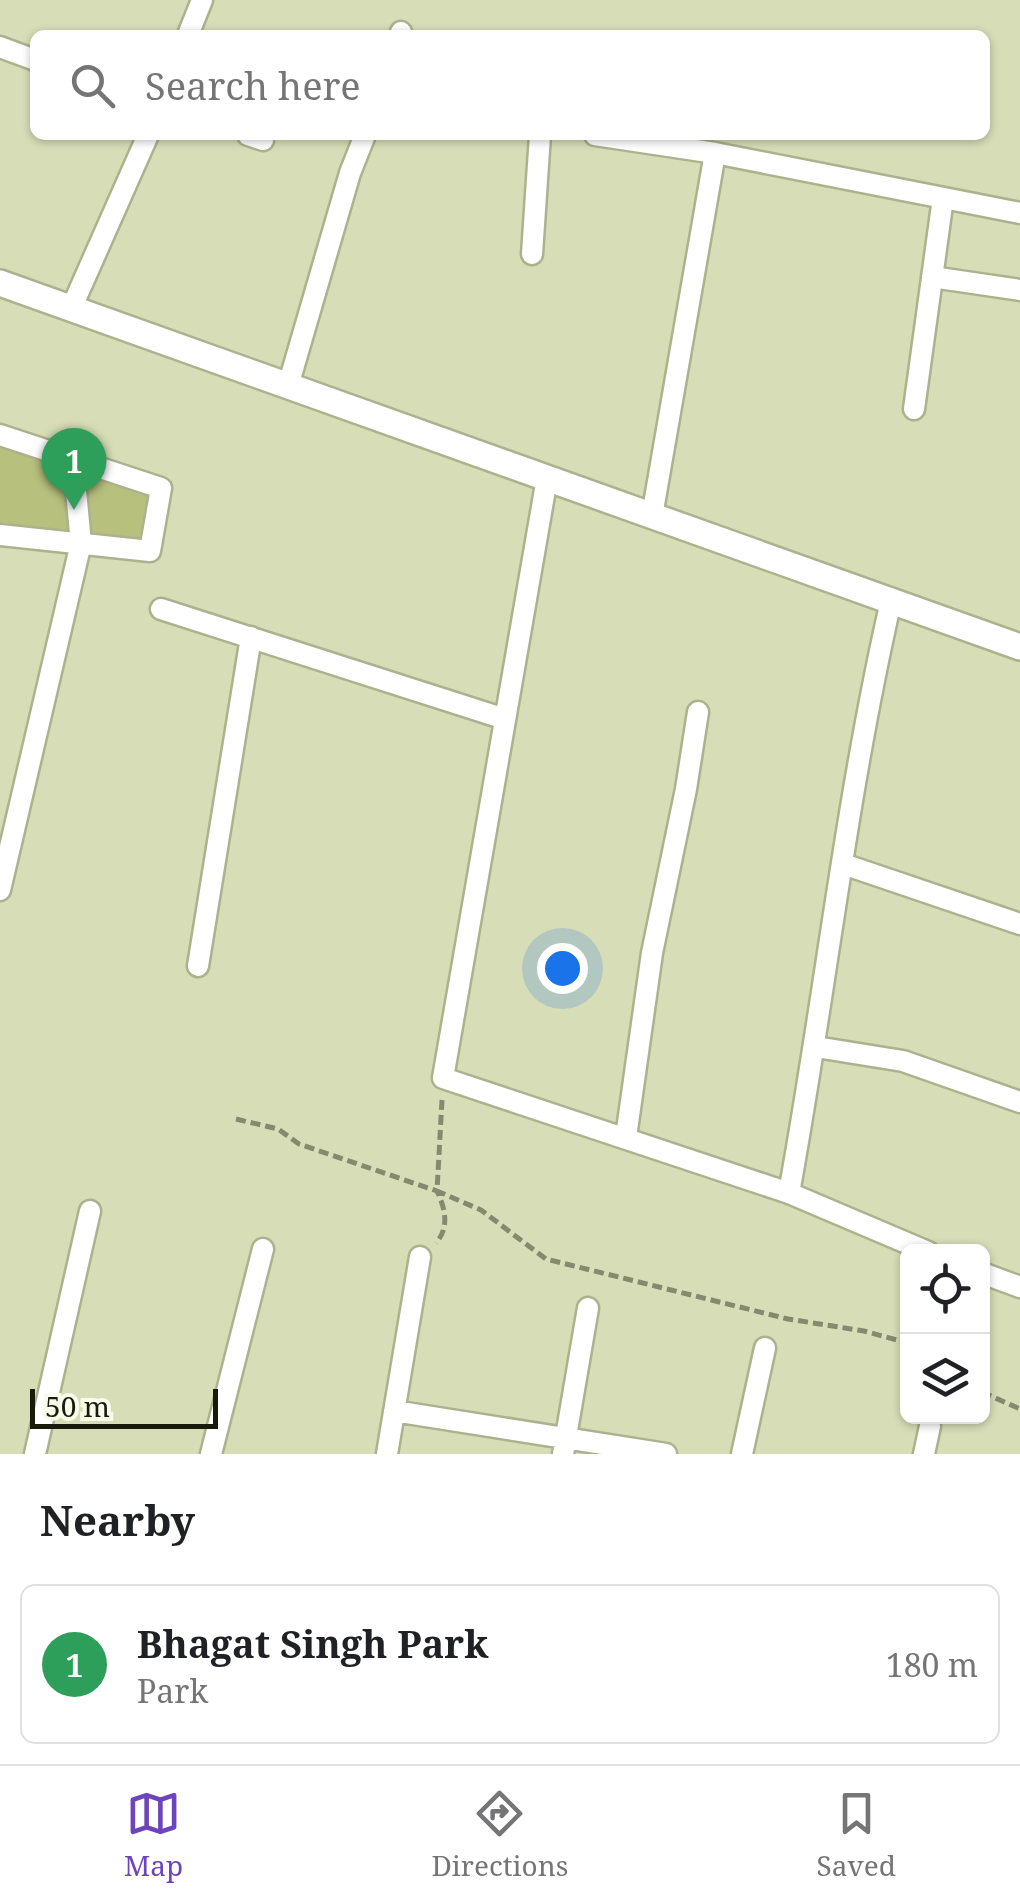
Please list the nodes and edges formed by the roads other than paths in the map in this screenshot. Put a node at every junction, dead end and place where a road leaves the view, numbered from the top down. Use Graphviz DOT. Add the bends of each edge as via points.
graph roads {
  1 [pos="202,0"];
  2 [pos="190,30"];
  3 [pos="0,47"];
  4 [pos="30,58"];
  5 [pos="146,140"];
  6 [pos="363,140"];
  7 [pos="540,140"];
  8 [pos="628,140"];
  9 [pos="715,153"];
  10 [pos="943,198"];
  11 [pos="1020,213"];
  12 [pos="532,254"];
  13 [pos="932,278"];
  14 [pos="0,284"];
  15 [pos="1020,290"];
  16 [pos="71,309"];
  17 [pos="288,386"];
  18 [pos="914,409"];
  19 [pos="0,435"];
  20 [pos="73,460"];
  21 [pos="546,478"];
  22 [pos="652,516"];
  23 [pos="0,535"];
  24 [pos="81,543"];
  25 [pos="891,602"];
  26 [pos="160,608"];
  27 [pos="250,636"];
  28 [pos="1020,647"];
  29 [pos="698,712"];
  30 [pos="505,719"];
  31 [pos="9,813"];
  32 [pos="844,864"];
  33 [pos="0,890"];
  34 [pos="1020,924"];
  35 [pos="198,966"];
  36 [pos="816,1047"];
  37 [pos="1020,1102"];
  38 [pos="626,1138"];
  39 [pos="789,1193"];
  40 [pos="90,1211"];
  41 [pos="909,1244"];
  42 [pos="263,1249"];
  43 [pos="420,1257"];
  44 [pos="990,1276"];
  45 [pos="1020,1287"];
  46 [pos="588,1308"];
  47 [pos="765,1348"];
  48 [pos="394,1411"];
  49 [pos="930,1426"];
  50 [pos="564,1446"];
  51 [pos="34,1454"];
  52 [pos="211,1454"];
  53 [pos="387,1454"];
  54 [pos="666,1454"];
  55 [pos="742,1454"];
  56 [pos="924,1454"];
  1 -- 2 [label="street"];
  3 -- 4 [label="street"];
  5 -- 16 [label="street"];
  6 -- 17 [label="street"];
  7 -- 12 [label="street"];
  8 -- 9 [label="street"];
  9 -- 10 [label="street"];
  9 -- 22 [label="street"];
  10 -- 11 [label="street"];
  10 -- 13 [label="street"];
  13 -- 15 [label="street"];
  13 -- 18 [label="street"];
  14 -- 16 [label="street"];
  16 -- 17 [label="street"];
  17 -- 21 [label="street"];
  19 -- 20 [label="street"];
  20 -- 24 [label="street"];
  20 -- 24 [label="street" via="160,488 150,552"];
  21 -- 22 [label="street"];
  21 -- 30 [label="street"];
  22 -- 25 [label="street"];
  23 -- 24 [label="street"];
  24 -- 31 [label="street"];
  25 -- 28 [label="street"];
  25 -- 32 [label="street"];
  26 -- 27 [label="street"];
  27 -- 30 [label="street"];
  27 -- 35 [label="street"];
  29 -- 38 [label="street" via="652,953"];
  30 -- 38 [label="street" via="444,1078"];
  31 -- 33 [label="street"];
  32 -- 34 [label="street"];
  32 -- 36 [label="street"];
  36 -- 37 [label="street" via="903,1061"];
  36 -- 39 [label="street"];
  38 -- 39 [label="street"];
  39 -- 41 [label="street"];
  40 -- 51 [label="street"];
  42 -- 52 [label="street"];
  43 -- 48 [label="street"];
  44 -- 45 [label="street"];
  46 -- 50 [label="street"];
  47 -- 55 [label="street"];
  48 -- 50 [label="street"];
  48 -- 53 [label="street"];
  49 -- 56 [label="street"];
  50 -- 54 [label="street"];
}
